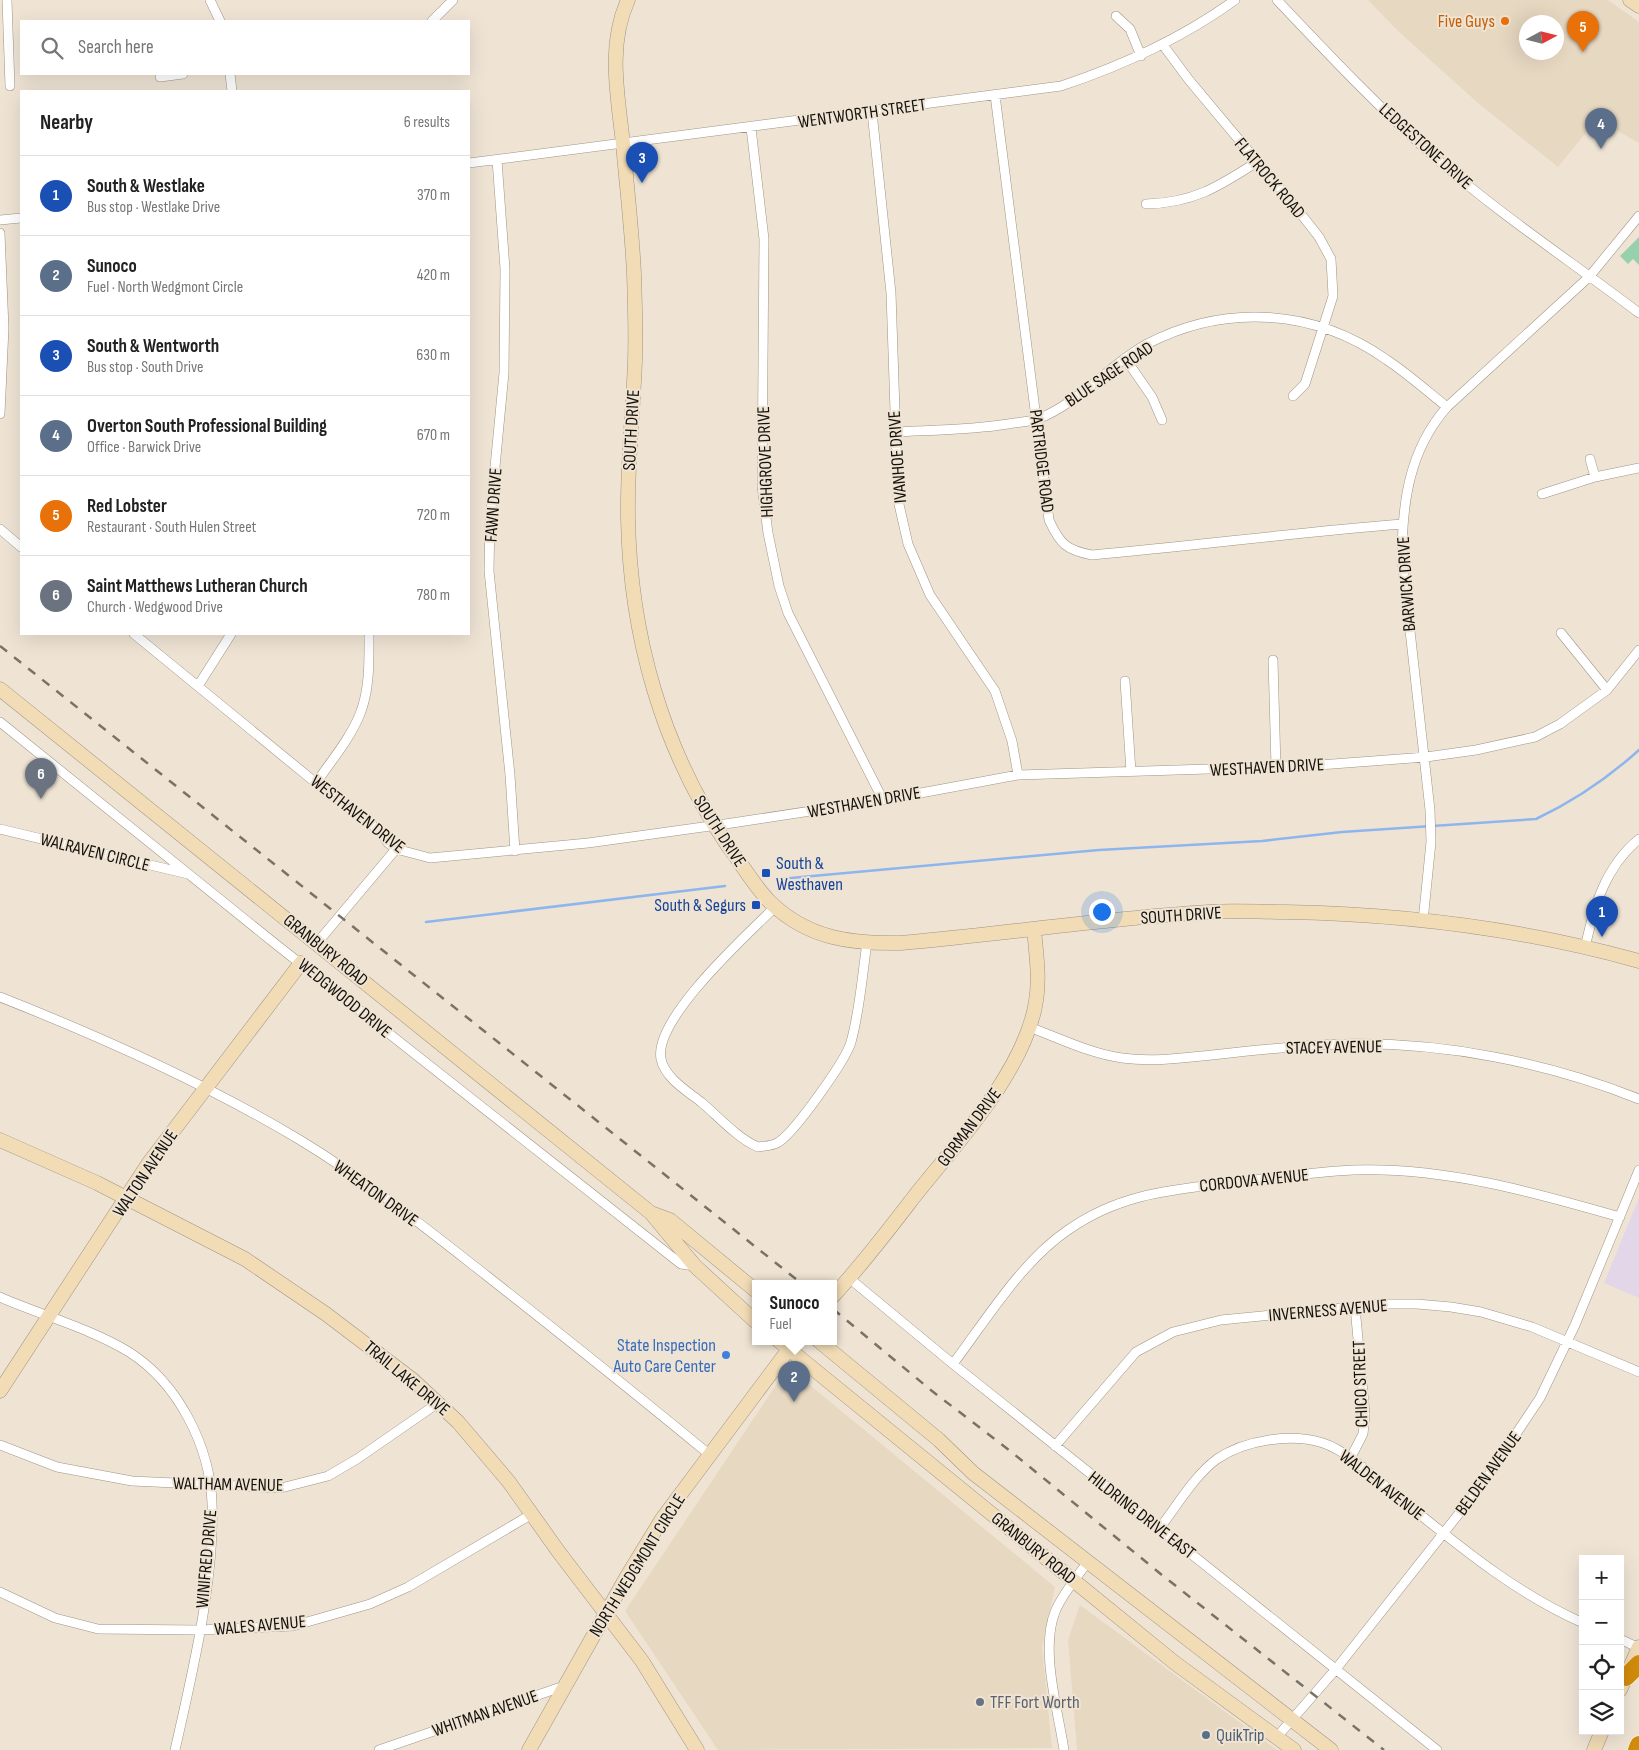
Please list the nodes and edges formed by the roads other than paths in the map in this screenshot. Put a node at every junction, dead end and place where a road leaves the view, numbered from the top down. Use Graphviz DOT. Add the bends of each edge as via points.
graph roads {
  1 [pos="7,0"];
  2 [pos="210,0"];
  3 [pos="453,0"];
  4 [pos="628,0"];
  5 [pos="1235,0"];
  6 [pos="1277,0"];
  7 [pos="1630,0"];
  8 [pos="1639,6"];
  9 [pos="1116,16"];
  10 [pos="220,20"];
  11 [pos="433,20"];
  12 [pos="1162,45"];
  13 [pos="1141,56"];
  14 [pos="175,75"];
  15 [pos="230,75"];
  16 [pos="160,77"];
  17 [pos="10,86"];
  18 [pos="232,90"];
  19 [pos="995,95"];
  20 [pos="872,112"];
  21 [pos="751,128"];
  22 [pos="622,143"];
  23 [pos="497,160"];
  24 [pos="1257,162"];
  25 [pos="470,163"];
  26 [pos="1146,204"];
  27 [pos="1639,216"];
  28 [pos="20,218"];
  29 [pos="0,220"];
  30 [pos="0,233"];
  31 [pos="1589,277"];
  32 [pos="1639,312"];
  33 [pos="1324,326"];
  34 [pos="1125,358"];
  35 [pos="1293,396"];
  36 [pos="1447,407"];
  37 [pos="0,414"];
  38 [pos="1036,419"];
  39 [pos="1162,420"];
  40 [pos="895,432"];
  41 [pos="1590,459"];
  42 [pos="1639,468"];
  43 [pos="1595,477"];
  44 [pos="1542,494"];
  45 [pos="1402,524"];
  46 [pos="0,529"];
  47 [pos="20,546"];
  48 [pos="1561,632"];
  49 [pos="135,635"];
  50 [pos="230,635"];
  51 [pos="369,635"];
  52 [pos="1639,650"];
  53 [pos="1273,660"];
  54 [pos="1125,681"];
  55 [pos="198,686"];
  56 [pos="0,689"];
  57 [pos="1607,690"];
  58 [pos="0,722"];
  59 [pos="1426,757"];
  60 [pos="1276,767"];
  61 [pos="1131,772"];
  62 [pos="1018,775"];
  63 [pos="316,783"];
  64 [pos="883,800"];
  65 [pos="715,826"];
  66 [pos="0,829"];
  67 [pos="1639,839"];
  68 [pos="396,849"];
  69 [pos="514,850"];
  70 [pos="191,874"];
  71 [pos="775,907"];
  72 [pos="1423,921"];
  73 [pos="1034,929"];
  74 [pos="317,943"];
  75 [pos="867,943"];
  76 [pos="1585,948"];
  77 [pos="1639,961"];
  78 [pos="301,963"];
  79 [pos="0,998"];
  80 [pos="1029,1027"];
  81 [pos="206,1088"];
  82 [pos="1639,1098"];
  83 [pos="0,1140"];
  84 [pos="1639,1170"];
  85 [pos="127,1198"];
  86 [pos="652,1213"];
  87 [pos="1620,1217"];
  88 [pos="694,1266"];
  89 [pos="849,1278"];
  90 [pos="752,1288"];
  91 [pos="837,1292"];
  92 [pos="752,1295"];
  93 [pos="0,1297"];
  94 [pos="1355,1307"];
  95 [pos="49,1317"];
  96 [pos="752,1318"];
  97 [pos="1568,1341"];
  98 [pos="786,1345"];
  99 [pos="789,1345"];
  100 [pos="824,1345"];
  101 [pos="953,1364"];
  102 [pos="1639,1372"];
  103 [pos="0,1391"];
  104 [pos="438,1403"];
  105 [pos="0,1445"];
  106 [pos="1055,1446"];
  107 [pos="710,1455"];
  108 [pos="1350,1459"];
  109 [pos="209,1486"];
  110 [pos="532,1514"];
  111 [pos="1159,1529"];
  112 [pos="1443,1533"];
  113 [pos="1089,1560"];
  114 [pos="1075,1581"];
  115 [pos="0,1592"];
  116 [pos="606,1613"];
  117 [pos="1579,1621"];
  118 [pos="199,1630"];
  119 [pos="1624,1641"];
  120 [pos="1639,1647"];
  121 [pos="1639,1664"];
  122 [pos="1336,1669"];
  123 [pos="1624,1681"];
  124 [pos="1624,1682"];
  125 [pos="564,1686"];
  126 [pos="1291,1721"];
  127 [pos="1600,1735"];
  128 [pos="1276,1738"];
  129 [pos="1639,1745"];
  130 [pos="175,1750"];
  131 [pos="379,1750"];
  132 [pos="529,1750"];
  133 [pos="697,1750"];
  134 [pos="1064,1750"];
  135 [pos="1294,1750"];
  136 [pos="1331,1750"];
  137 [pos="1437,1750"];
  138 [pos="1594,1750"];
  139 [pos="1637,1750"];
  1 -- 17 [label="street"];
  2 -- 10 [label="street"];
  3 -- 11 [label="street"];
  4 -- 22 [label="street, SOUTH DRIVE" via="616,38 615,57"];
  5 -- 12 [label="street, WENTWORTH STREET" via="1206,21"];
  6 -- 31 [label="street, LEDGESTONE DRIVE" via="1438,160"];
  7 -- 8 [label="street"];
  9 -- 13 [label="street" via="1130,29"];
  12 -- 13 [label="street, WENTWORTH STREET"];
  12 -- 24 [label="street, FLATROCK ROAD"];
  13 -- 19 [label="street, WENTWORTH STREET" via="1061,86"];
  14 -- 16 [label="street"];
  15 -- 18 [label="street"];
  19 -- 20 [label="street, WENTWORTH STREET"];
  19 -- 38 [label="street, PARTRIDGE ROAD"];
  20 -- 21 [label="street, WENTWORTH STREET"];
  20 -- 40 [label="street, IVANHOE DRIVE" via="891,293"];
  21 -- 22 [label="street, WENTWORTH STREET"];
  21 -- 64 [label="street, HIGHGROVE DRIVE" via="764,240 762,486 768,533 788,614"];
  22 -- 23 [label="street, WENTWORTH STREET"];
  22 -- 65 [label="street, SOUTH DRIVE" via="634,300 635,360 628,494 634,602 650,678 662,715 699,802"];
  23 -- 25 [label="street, WENTWORTH STREET"];
  23 -- 69 [label="street, FAWN DRIVE" via="505,269 504,373 490,519 489,571 510,775"];
  24 -- 26 [label="street" via="1225,183 1184,200"];
  24 -- 33 [label="street, FLATROCK ROAD" via="1319,238 1331,260 1333,296"];
  27 -- 31 [label="street, BARWICK DRIVE"];
  28 -- 29 [label="street"];
  30 -- 37 [label="street" via="4,328"];
  31 -- 32 [label="street"];
  31 -- 36 [label="street, BARWICK DRIVE"];
  33 -- 34 [label="street, BLUE SAGE ROAD" via="1275,317 1224,318 1172,334"];
  33 -- 35 [label="street, FLATROCK ROAD" via="1305,384"];
  33 -- 36 [label="street, BLUE SAGE ROAD" via="1387,360"];
  34 -- 38 [label="street, BLUE SAGE ROAD" via="1068,402"];
  34 -- 39 [label="street" via="1152,397"];
  36 -- 45 [label="street, BARWICK DRIVE" via="1429,429 1410,471"];
  38 -- 40 [label="street, BLUE SAGE ROAD" via="978,428"];
  38 -- 45 [label="street, PARTRIDGE ROAD" via="1049,520 1064,546 1077,552 1092,555"];
  40 -- 62 [label="street, IVANHOE DRIVE" via="898,500 914,560 930,595 995,691 1009,732"];
  41 -- 43 [label="street"];
  42 -- 43 [label="street"];
  43 -- 44 [label="street"];
  45 -- 59 [label="street, BARWICK DRIVE" via="1402,559"];
  46 -- 47 [label="street"];
  48 -- 57 [label="street"];
  49 -- 55 [label="street, WESTHAVEN DRIVE"];
  50 -- 55 [label="street"];
  51 -- 63 [label="street" via="367,688 360,714"];
  52 -- 57 [label="street, WESTHAVEN DRIVE"];
  53 -- 60 [label="street"];
  54 -- 61 [label="street"];
  55 -- 63 [label="street, WESTHAVEN DRIVE"];
  56 -- 74 [label="street, GRANBURY ROAD"];
  57 -- 59 [label="street, WESTHAVEN DRIVE" via="1560,724 1534,737"];
  58 -- 70 [label="street, WEDGWOOD DRIVE"];
  59 -- 60 [label="street, WESTHAVEN DRIVE"];
  59 -- 72 [label="street, BARWICK DRIVE" via="1431,842"];
  60 -- 61 [label="street, WESTHAVEN DRIVE"];
  61 -- 62 [label="street, WESTHAVEN DRIVE"];
  62 -- 64 [label="street, WESTHAVEN DRIVE"];
  63 -- 68 [label="street, WESTHAVEN DRIVE" via="380,831"];
  64 -- 65 [label="street, WESTHAVEN DRIVE"];
  65 -- 69 [label="street, WESTHAVEN DRIVE" via="588,844"];
  65 -- 71 [label="street, SOUTH DRIVE"];
  66 -- 70 [label="street, WALRAVEN CIRCLE"];
  67 -- 76 [label="street" via="1608,874"];
  68 -- 69 [label="street, WESTHAVEN DRIVE" via="430,858"];
  68 -- 74 [label="street"];
  70 -- 78 [label="street, WEDGWOOD DRIVE"];
  71 -- 75 [label="street, SOUTH DRIVE" via="818,933 854,943"];
  71 -- 75 [label="street" via="681,1006 660,1058 667,1074 758,1147 777,1144 788,1134 831,1079 848,1050"];
  72 -- 73 [label="street, SOUTH DRIVE" via="1355,914 1211,911"];
  72 -- 76 [label="street, SOUTH DRIVE" via="1488,929"];
  73 -- 75 [label="street, SOUTH DRIVE" via="909,942"];
  73 -- 80 [label="street, GORMAN DRIVE" via="1038,973 1036,1002"];
  74 -- 86 [label="street, GRANBURY ROAD"];
  76 -- 77 [label="street, SOUTH DRIVE"];
  78 -- 81 [label="street, WALTON AVENUE"];
  78 -- 88 [label="street, WEDGWOOD DRIVE" via="681,1264"];
  79 -- 81 [label="street, WHEATON DRIVE" via="98,1036"];
  80 -- 82 [label="street, STACEY AVENUE" via="1120,1058 1154,1060 1345,1044 1450,1051 1511,1060 1566,1073"];
  80 -- 89 [label="street, GORMAN DRIVE" via="1005,1078 990,1100"];
  81 -- 85 [label="street, WALTON AVENUE" via="148,1164"];
  81 -- 107 [label="street, WHEATON DRIVE" via="301,1140 349,1172 437,1237"];
  83 -- 85 [label="street, TRAIL LAKE DRIVE"];
  84 -- 87 [label="street, BELDEN AVENUE"];
  85 -- 95 [label="street, WALTON AVENUE"];
  85 -- 104 [label="street, TRAIL LAKE DRIVE" via="245,1259 288,1286 413,1380"];
  86 -- 88 [label="street, GRANBURY ROAD"];
  86 -- 90 [label="street, GRANBURY ROAD" via="670,1220"];
  87 -- 97 [label="street, BELDEN AVENUE"];
  87 -- 101 [label="street, CORDOVA AVENUE" via="1508,1186 1425,1173 1345,1171 1156,1192 1096,1212 1066,1231 1022,1274"];
  88 -- 92 [label="street" via="716,1269"];
  88 -- 96 [label="street, GRANBURY ROAD"];
  89 -- 91 [label="street, GORMAN DRIVE"];
  89 -- 101 [label="street, HILDRING DRIVE EAST"];
  93 -- 95 [label="street, WINIFRED DRIVE"];
  94 -- 97 [label="street, INVERNESS AVENUE" via="1417,1304 1451,1307 1481,1312"];
  94 -- 106 [label="street, INVERNESS AVENUE" via="1221,1320 1172,1332 1136,1352"];
  94 -- 108 [label="street, CHICO STREET" via="1364,1425"];
  95 -- 103 [label="street, WALTON AVENUE"];
  95 -- 109 [label="street, WINIFRED DRIVE" via="128,1352 148,1367 170,1391 198,1438"];
  97 -- 102 [label="street, INVERNESS AVENUE"];
  97 -- 112 [label="street, BELDEN AVENUE" via="1540,1398 1501,1459"];
  98 -- 107 [label="street, NORTH WEDGMONT CIRCLE"];
  99 -- 114 [label="street, GRANBURY ROAD"];
  100 -- 113 [label="street, GRANBURY ROAD" via="939,1440 973,1473"];
  101 -- 106 [label="street, HILDRING DRIVE EAST"];
  104 -- 109 [label="street, WALTHAM AVENUE" via="328,1476 281,1488"];
  104 -- 110 [label="street, TRAIL LAKE DRIVE" via="509,1482"];
  105 -- 109 [label="street, WALTHAM AVENUE" via="57,1467 82,1472 132,1481"];
  106 -- 111 [label="street, HILDRING DRIVE EAST"];
  107 -- 116 [label="street, NORTH WEDGMONT CIRCLE" via="662,1519"];
  108 -- 111 [label="street, WALDEN AVENUE" via="1339,1450 1306,1439 1243,1446 1207,1468"];
  108 -- 112 [label="street, WALDEN AVENUE"];
  109 -- 118 [label="street, WINIFRED DRIVE" via="211,1545"];
  110 -- 116 [label="street, TRAIL LAKE DRIVE"];
  110 -- 118 [label="street, WALES AVENUE" via="408,1588 370,1604 293,1626"];
  111 -- 122 [label="street, HILDRING DRIVE EAST"];
  112 -- 117 [label="street, WALDEN AVENUE" via="1498,1576 1547,1607"];
  112 -- 122 [label="street, BELDEN AVENUE"];
  113 -- 114 [label="street"];
  113 -- 126 [label="street, GRANBURY ROAD"];
  114 -- 128 [label="street, GRANBURY ROAD" via="1175,1663"];
  114 -- 134 [label="street" via="1056,1610 1050,1627 1050,1659"];
  115 -- 118 [label="street, WALES AVENUE" via="56,1618 98,1629"];
  116 -- 125 [label="street, NORTH WEDGMONT CIRCLE"];
  116 -- 133 [label="street, TRAIL LAKE DRIVE" via="642,1661"];
  118 -- 130 [label="street, WINIFRED DRIVE"];
  119 -- 120 [label="street"];
  120 -- 123 [label="street"];
  121 -- 124 [label="highway"];
  122 -- 126 [label="street, BELDEN AVENUE"];
  122 -- 137 [label="street, HILDRING DRIVE EAST"];
  125 -- 131 [label="street, WHITMAN AVENUE"];
  125 -- 132 [label="street, NORTH WEDGMONT CIRCLE"];
  126 -- 128 [label="street, BELDEN AVENUE"];
  126 -- 136 [label="street, GRANBURY ROAD"];
  127 -- 138 [label="street"];
  128 -- 135 [label="street, GRANBURY ROAD"];
  129 -- 139 [label="highway"];
}
